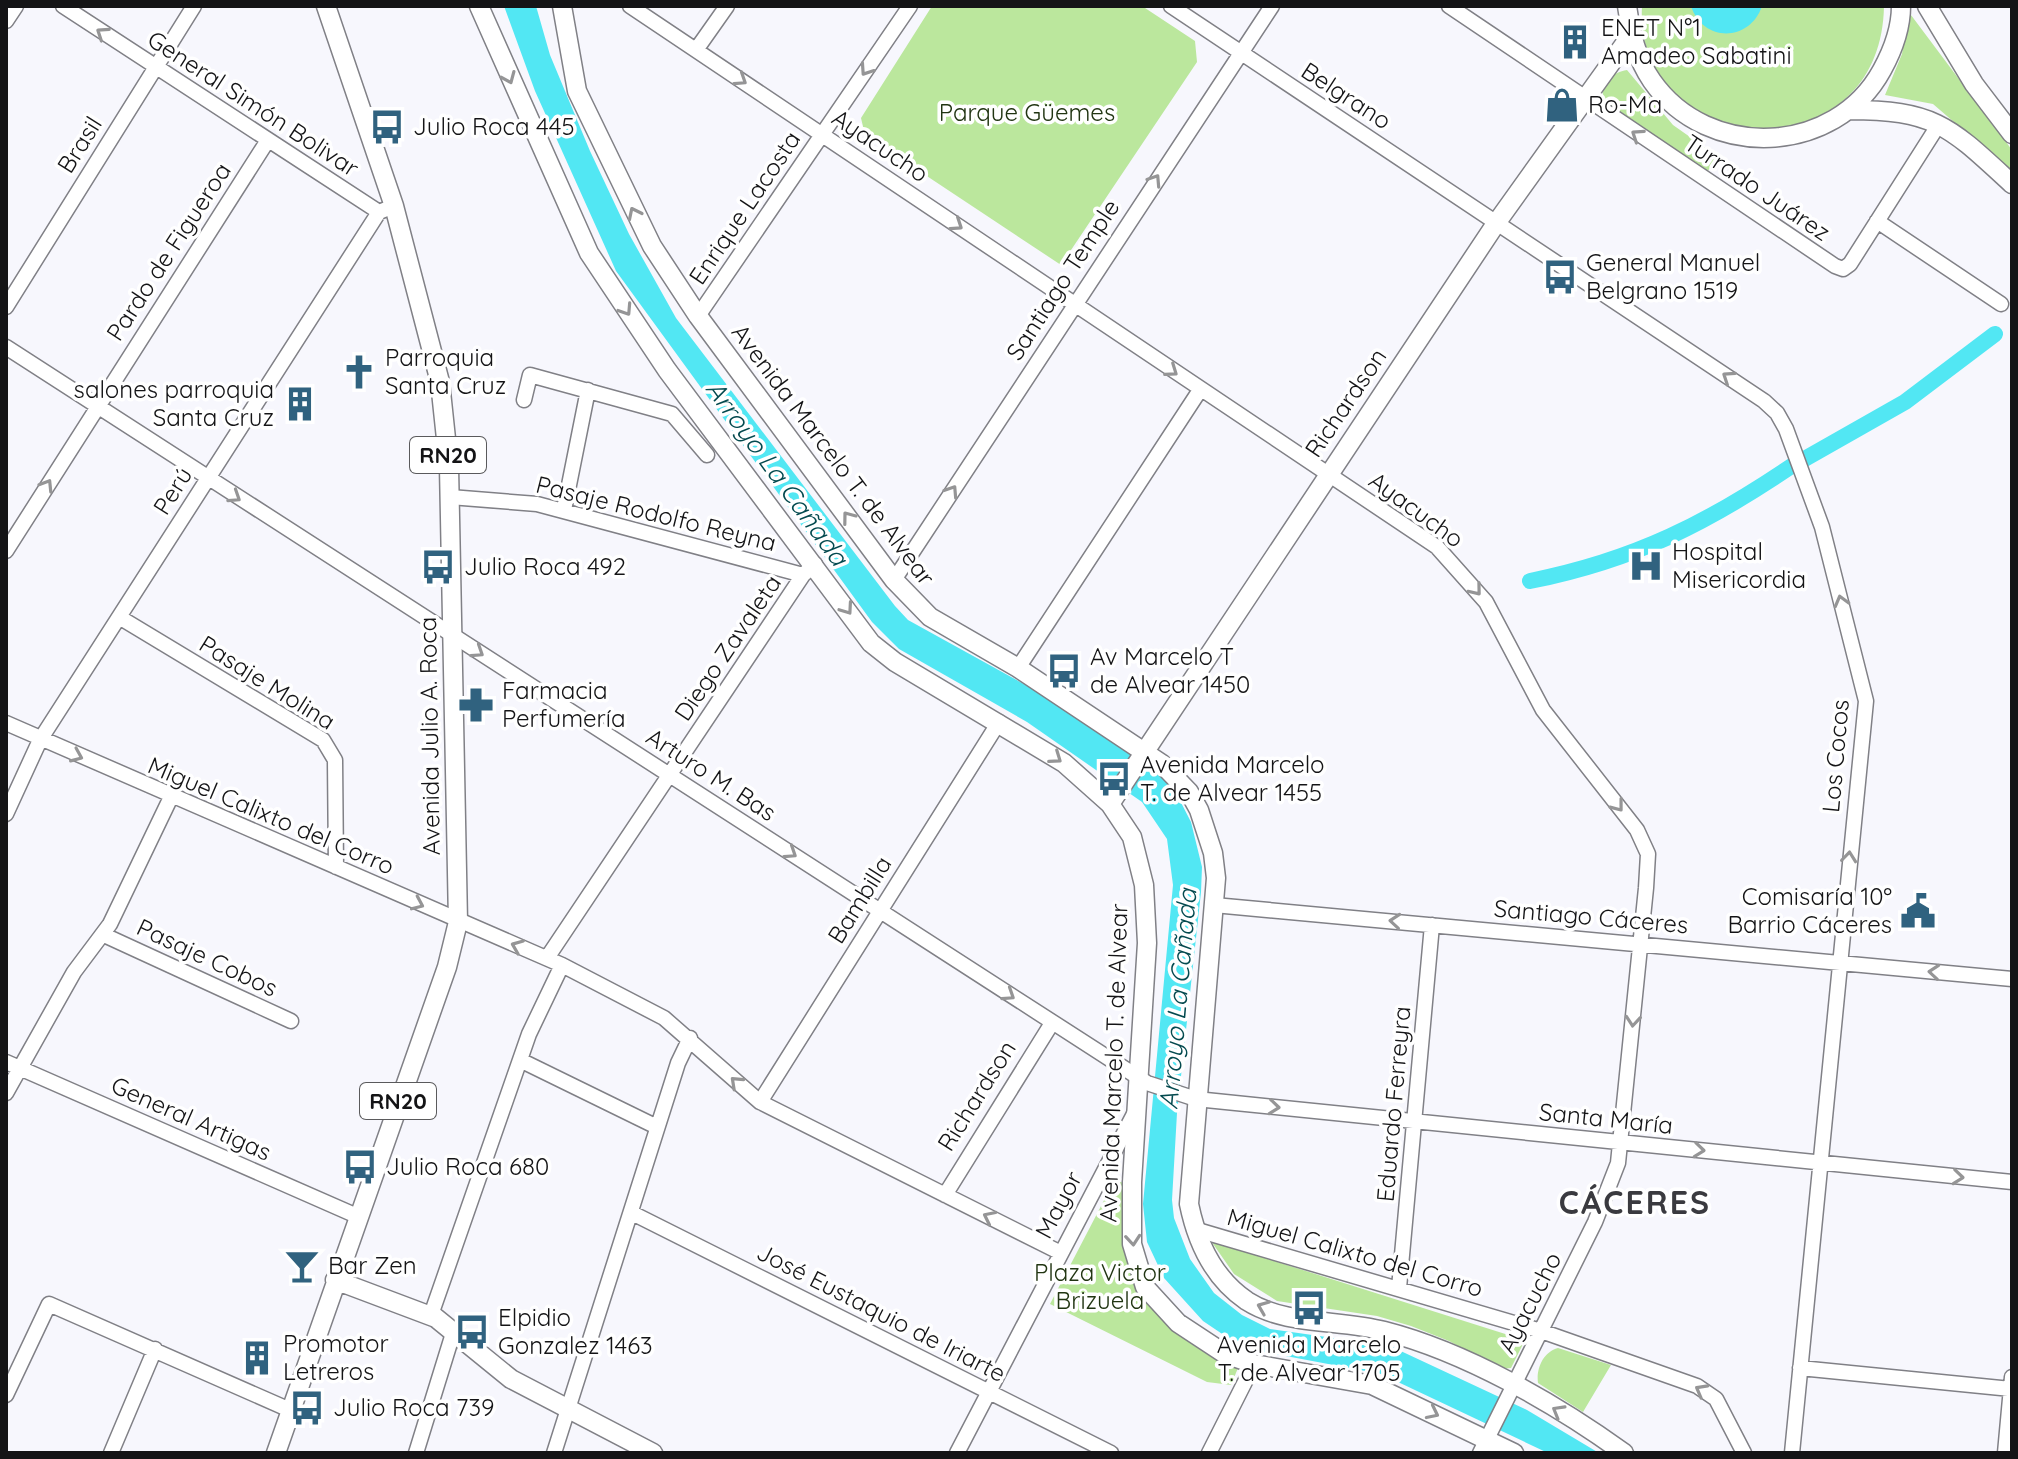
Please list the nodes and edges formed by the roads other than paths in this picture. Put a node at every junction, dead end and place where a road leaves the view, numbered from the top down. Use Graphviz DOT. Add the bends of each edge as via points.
graph roads {
  1 [pos="16,6"];
  2 [pos="63,6"];
  3 [pos="194,6"];
  4 [pos="326,6"];
  5 [pos="479,6"];
  6 [pos="562,6"];
  7 [pos="630,6"];
  8 [pos="727,6"];
  9 [pos="910,6"];
  10 [pos="1171,6"];
  11 [pos="1272,6"];
  12 [pos="1449,6"];
  13 [pos="1627,6"];
  14 [pos="1901,6"];
  15 [pos="1927,6"];
  16 [pos="6,21"];
  17 [pos="1631,35"];
  18 [pos="696,50"];
  19 [pos="1239,52"];
  20 [pos="154,68"];
  21 [pos="1586,101"];
  22 [pos="1849,110"];
  23 [pos="1939,124"];
  24 [pos="823,134"];
  25 [pos="2012,134"];
  26 [pos="268,140"];
  27 [pos="2012,184"];
  28 [pos="387,209"];
  29 [pos="1877,221"];
  30 [pos="1497,222"];
  31 [pos="1074,303"];
  32 [pos="2001,304"];
  33 [pos="6,307"];
  34 [pos="698,316"];
  35 [pos="6,347"];
  36 [pos="588,390"];
  37 [pos="1200,390"];
  38 [pos="524,400"];
  39 [pos="97,404"];
  40 [pos="707,455"];
  41 [pos="1327,475"];
  42 [pos="207,478"];
  43 [pos="450,497"];
  44 [pos="564,510"];
  45 [pos="6,551"];
  46 [pos="809,570"];
  47 [pos="894,580"];
  48 [pos="119,617"];
  49 [pos="451,635"];
  50 [pos="1018,668"];
  51 [pos="999,722"];
  52 [pos="6,723"];
  53 [pos="40,740"];
  54 [pos="1141,755"];
  55 [pos="670,774"];
  56 [pos="1115,796"];
  57 [pos="171,797"];
  58 [pos="6,814"];
  59 [pos="336,867"];
  60 [pos="1214,905"];
  61 [pos="879,911"];
  62 [pos="458,922"];
  63 [pos="1432,925"];
  64 [pos="104,935"];
  65 [pos="1640,944"];
  66 [pos="547,958"];
  67 [pos="1838,962"];
  68 [pos="562,965"];
  69 [pos="2012,979"];
  70 [pos="291,1021"];
  71 [pos="1052,1023"];
  72 [pos="690,1038"];
  73 [pos="520,1060"];
  74 [pos="13,1065"];
  75 [pos="1144,1081"];
  76 [pos="6,1093"];
  77 [pos="1187,1097"];
  78 [pos="760,1102"];
  79 [pos="1138,1107"];
  80 [pos="1414,1121"];
  81 [pos="657,1127"];
  82 [pos="1621,1142"];
  83 [pos="1819,1163"];
  84 [pos="2012,1182"];
  85 [pos="945,1195"];
  86 [pos="632,1213"];
  87 [pos="357,1216"];
  88 [pos="1194,1229"];
  89 [pos="1059,1252"];
  90 [pos="335,1280"];
  91 [pos="1399,1288"];
  92 [pos="431,1315"];
  93 [pos="454,1330"];
  94 [pos="1541,1331"];
  95 [pos="155,1349"];
  96 [pos="1254,1364"];
  97 [pos="1800,1368"];
  98 [pos="2012,1377"];
  99 [pos="1512,1389"];
  100 [pos="2011,1389"];
  101 [pos="988,1391"];
  102 [pos="6,1395"];
  103 [pos="567,1409"];
  104 [pos="290,1410"];
  105 [pos="1486,1441"];
  106 [pos="111,1453"];
  107 [pos="276,1453"];
  108 [pos="416,1453"];
  109 [pos="554,1453"];
  110 [pos="653,1453"];
  111 [pos="957,1453"];
  112 [pos="1111,1453"];
  113 [pos="1209,1453"];
  114 [pos="1514,1453"];
  115 [pos="1624,1453"];
  116 [pos="1744,1453"];
  117 [pos="1792,1453"];
  118 [pos="2005,1453"];
  1 -- 16 [label="street"];
  20 -- 2 [label="street, General Simón Bolivar, one-way"];
  3 -- 20 [label="street, Brasil"];
  4 -- 28 [label="main road, Avenida Julio A. Roca / RN20"];
  5 -- 46 [label="main road, Avenida Marcelo T. de Alvear, one-way" via="589,253"];
  34 -- 6 [label="main road, Avenida Marcelo T. de Alvear, one-way" via="640,225 584,109 572,76"];
  7 -- 18 [label="street, Ayacucho"];
  8 -- 18 [label="street"];
  9 -- 24 [label="street, Enrique Lacosta, one-way"];
  10 -- 19 [label="street, Belgrano"];
  11 -- 19 [label="street, Santiago Temple"];
  12 -- 21 [label="street, Turrado Juárez"];
  13 -- 17 [label="main road"];
  14 -- 22 [label="main road" via="1892,52 1874,84"];
  15 -- 25 [label="main road"];
  17 -- 21 [label="main road, Richardson"];
  17 -- 22 [label="main road" via="1652,81 1673,105 1729,135 1792,137"];
  18 -- 24 [label="street, Ayacucho, one-way"];
  19 -- 30 [label="street, Belgrano"];
  31 -- 19 [label="street, Santiago Temple, one-way"];
  20 -- 26 [label="street, General Simón Bolivar"];
  20 -- 33 [label="street, Brasil"];
  29 -- 21 [label="street, Turrado Juárez, one-way" via="1850,264 1843,269 1835,266"];
  21 -- 30 [label="main road, Richardson"];
  22 -- 23 [label="main road" via="1912,113"];
  23 -- 27 [label="main road"];
  23 -- 29 [label="street"];
  24 -- 31 [label="street, Ayacucho, one-way"];
  24 -- 34 [label="street, Enrique Lacosta"];
  26 -- 28 [label="street, General Simón Bolivar"];
  26 -- 39 [label="street, Pardo de Figueroa"];
  28 -- 42 [label="street, Perú"];
  28 -- 43 [label="main road, Avenida Julio A. Roca / RN20" via="440,382"];
  29 -- 32 [label="street"];
  30 -- 41 [label="main road, Richardson"];
  67 -- 30 [label="street, Los Cocos, one-way" via="1866,701 1822,527 1786,429 1764,401"];
  31 -- 37 [label="street, Ayacucho, one-way"];
  47 -- 31 [label="street, Santiago Temple, one-way"];
  47 -- 34 [label="main road, Avenida Marcelo T. de Alvear, one-way"];
  35 -- 39 [label="street, Arturo M. Bas"];
  36 -- 38 [label="street" via="530,375"];
  36 -- 40 [label="street" via="672,414"];
  36 -- 44 [label="street"];
  37 -- 41 [label="street, Ayacucho"];
  37 -- 50 [label="street"];
  39 -- 42 [label="street, Arturo M. Bas"];
  45 -- 39 [label="street, Pardo de Figueroa, one-way"];
  41 -- 54 [label="main road, Richardson"];
  41 -- 65 [label="street, Ayacucho, one-way" via="1437,547 1486,602 1543,710 1643,841 1648,854"];
  42 -- 48 [label="street, Perú"];
  42 -- 49 [label="street, Arturo M. Bas, one-way"];
  43 -- 44 [label="street, Pasaje Rodolfo Reyna"];
  43 -- 49 [label="main road, Avenida Julio A. Roca / RN20"];
  44 -- 46 [label="street, Pasaje Rodolfo Reyna"];
  46 -- 51 [label="main road, Avenida Marcelo T. de Alvear, one-way" via="871,643"];
  46 -- 55 [label="street, Diego Zavaleta"];
  47 -- 50 [label="main road, Avenida Marcelo T. de Alvear" via="930,617"];
  48 -- 53 [label="street, Perú"];
  48 -- 59 [label="street, Pasaje Molina" via="323,740 335,760"];
  49 -- 55 [label="street, Arturo M. Bas, one-way"];
  49 -- 62 [label="main road, Avenida Julio A. Roca / RN20"];
  50 -- 54 [label="main road, Avenida Marcelo T. de Alvear"];
  51 -- 56 [label="main road, Avenida Marcelo T. de Alvear, one-way"];
  51 -- 61 [label="street, Bambilla"];
  52 -- 53 [label="street, Miguel Calixto del Corro"];
  53 -- 57 [label="street, Miguel Calixto del Corro, one-way"];
  53 -- 58 [label="street, Perú"];
  54 -- 56 [label="main road, Richardson"];
  54 -- 60 [label="main road, Avenida Marcelo T. de Alvear" via="1175,776 1199,810 1213,853"];
  55 -- 61 [label="street, Arturo M. Bas, one-way"];
  55 -- 66 [label="street, Diego Zavaleta"];
  56 -- 75 [label="main road, Avenida Marcelo T. de Alvear" via="1144,885"];
  57 -- 59 [label="street, Miguel Calixto del Corro"];
  57 -- 64 [label="street"];
  59 -- 62 [label="street, Miguel Calixto del Corro, one-way"];
  63 -- 60 [label="street, Santiago Cáceres, one-way"];
  60 -- 77 [label="main road, Avenida Marcelo T. de Alvear"];
  61 -- 71 [label="street, Arturo M. Bas, one-way"];
  61 -- 78 [label="street, Bambilla"];
  66 -- 62 [label="street, Miguel Calixto del Corro, one-way"];
  62 -- 87 [label="main road, Avenida Julio A. Roca / RN20" via="447,967"];
  63 -- 65 [label="street, Santiago Cáceres"];
  63 -- 80 [label="street, Eduardo Ferreyra"];
  64 -- 70 [label="street, Pasaje Cobos"];
  64 -- 74 [label="street"];
  65 -- 67 [label="street, Santiago Cáceres"];
  65 -- 82 [label="street, Ayacucho, one-way"];
  66 -- 68 [label="street, Miguel Calixto del Corro"];
  69 -- 67 [label="street, Santiago Cáceres, one-way"];
  67 -- 83 [label="street, Los Cocos"];
  68 -- 72 [label="street, Miguel Calixto del Corro" via="664,1018"];
  68 -- 73 [label="street"];
  71 -- 75 [label="street, Arturo M. Bas"];
  71 -- 85 [label="street, Richardson"];
  78 -- 72 [label="street, Miguel Calixto del Corro, one-way"];
  72 -- 81 [label="street"];
  73 -- 81 [label="street"];
  73 -- 92 [label="street"];
  74 -- 76 [label="street"];
  74 -- 87 [label="street, General Artigas"];
  75 -- 77 [label="street, Arturo M. Bas"];
  75 -- 79 [label="main road, Avenida Marcelo T. de Alvear"];
  77 -- 80 [label="street, Santa María, one-way"];
  77 -- 88 [label="main road, Avenida Marcelo T. de Alvear"];
  78 -- 85 [label="street, Miguel Calixto del Corro"];
  79 -- 89 [label="street, Mayor"];
  79 -- 96 [label="main road, Avenida Marcelo T. de Alvear, one-way" via="1132,1244 1145,1287 1189,1331 1225,1354"];
  80 -- 82 [label="street, Santa María"];
  80 -- 91 [label="street, Eduardo Ferreyra"];
  81 -- 86 [label="street"];
  82 -- 83 [label="street, Santa María, one-way"];
  82 -- 94 [label="street, Ayacucho" via="1595,1222"];
  83 -- 84 [label="street, Santa María, one-way"];
  83 -- 97 [label="street, Los Cocos"];
  89 -- 85 [label="street, Miguel Calixto del Corro, one-way"];
  86 -- 101 [label="street, José Eustaquio de Iriarte"];
  86 -- 103 [label="street"];
  87 -- 90 [label="main road, Avenida Julio A. Roca / RN20"];
  88 -- 91 [label="street, Miguel Calixto del Corro"];
  99 -- 88 [label="main road, Avenida Marcelo T. de Alvear, one-way" via="1408,1338 1266,1310 1249,1302 1222,1279"];
  89 -- 101 [label="street, Mayor"];
  90 -- 92 [label="main road"];
  90 -- 104 [label="main road, Avenida Julio A. Roca / RN20"];
  91 -- 94 [label="street, Miguel Calixto del Corro"];
  92 -- 93 [label="main road"];
  93 -- 103 [label="main road" via="511,1379"];
  93 -- 108 [label="street"];
  94 -- 99 [label="street, Ayacucho"];
  116 -- 94 [label="street, Miguel Calixto del Corro, one-way" via="1708,1391"];
  95 -- 102 [label="street" via="49,1304"];
  95 -- 104 [label="street"];
  95 -- 106 [label="street"];
  96 -- 105 [label="main road, Avenida Marcelo T. de Alvear, one-way" via="1372,1385"];
  96 -- 113 [label="street"];
  97 -- 100 [label="street"];
  97 -- 117 [label="street, Los Cocos"];
  98 -- 100 [label="street"];
  99 -- 105 [label="street, Ayacucho"];
  115 -- 99 [label="main road, Avenida Marcelo T. de Alvear, one-way"];
  100 -- 118 [label="street"];
  101 -- 111 [label="street, Mayor"];
  101 -- 112 [label="street, José Eustaquio de Iriarte"];
  103 -- 109 [label="street"];
  103 -- 110 [label="main road"];
  104 -- 107 [label="main road, Avenida Julio A. Roca / RN20"];
  105 -- 114 [label="main road, Avenida Marcelo T. de Alvear"];
}
